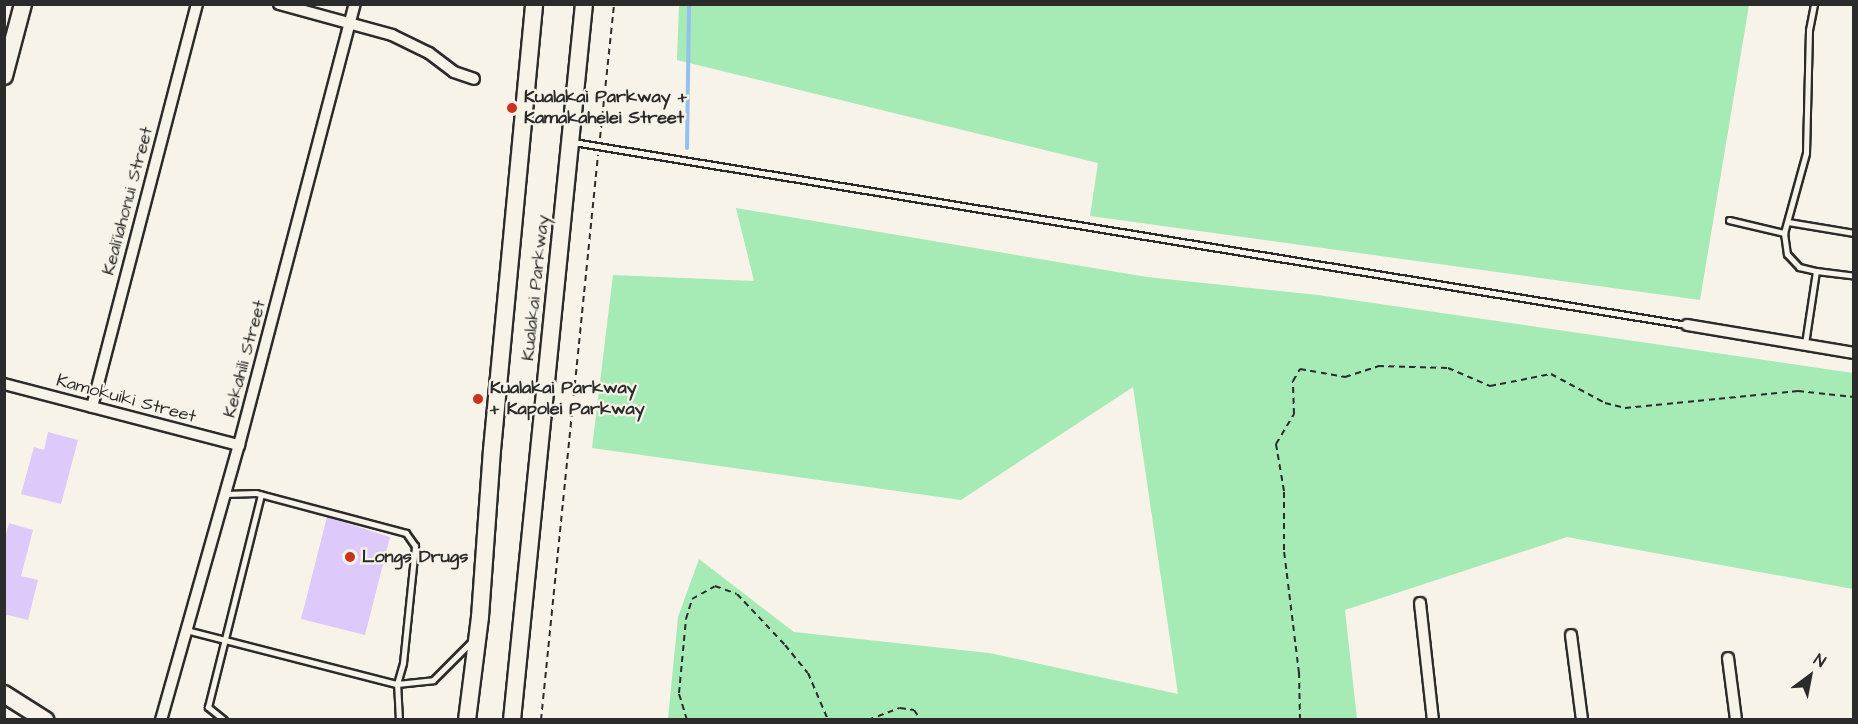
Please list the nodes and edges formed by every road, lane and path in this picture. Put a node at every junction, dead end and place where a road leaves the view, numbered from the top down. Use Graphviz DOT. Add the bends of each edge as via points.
graph roads {
  1 [pos="23,4"];
  2 [pos="197,4"];
  3 [pos="279,4"];
  4 [pos="355,4"];
  5 [pos="534,4"];
  6 [pos="584,4"];
  7 [pos="614,4"];
  8 [pos="1814,4"];
  9 [pos="350,23"];
  10 [pos="4,76"];
  11 [pos="474,79"];
  12 [pos="570,141"];
  13 [pos="599,146"];
  14 [pos="1729,220"];
  15 [pos="1788,222"];
  16 [pos="1784,233"];
  17 [pos="1854,233"];
  18 [pos="1816,271"];
  19 [pos="1854,276"];
  20 [pos="1687,325"];
  21 [pos="1805,345"];
  22 [pos="1854,352"];
  23 [pos="4,384"];
  24 [pos="1854,397"];
  25 [pos="92,407"];
  26 [pos="239,446"];
  27 [pos="225,494"];
  28 [pos="261,494"];
  29 [pos="1420,603"];
  30 [pos="186,630"];
  31 [pos="1571,635"];
  32 [pos="478,636"];
  33 [pos="222,639"];
  34 [pos="1728,658"];
  35 [pos="397,684"];
  36 [pos="4,694"];
  37 [pos="45,720"];
  38 [pos="161,720"];
  39 [pos="224,720"];
  40 [pos="399,720"];
  41 [pos="467,720"];
  42 [pos="512,720"];
  43 [pos="542,720"];
  44 [pos="687,720"];
  45 [pos="828,720"];
  46 [pos="868,720"];
  47 [pos="921,720"];
  48 [pos="1300,720"];
  49 [pos="1433,720"];
  50 [pos="1582,720"];
  51 [pos="1736,720"];
  1 -- 10 [label="main road"];
  2 -- 25 [label="street, Keali'iahonui Street"];
  3 -- 9 [label="street"];
  4 -- 9 [label="street, Kekahili Street"];
  5 -- 32 [label="main road, Kualakai Parkway"];
  6 -- 12 [label="main road, Kualakai Parkway"];
  7 -- 13 [label="path"];
  8 -- 15 [label="lane" via="1809,30 1806,153"];
  9 -- 11 [label="street" via="411,43 454,72"];
  9 -- 26 [label="street, Kekahili Street"];
  12 -- 13 [label="lane"];
  12 -- 42 [label="main road, Kualakai Parkway"];
  13 -- 20 [label="lane"];
  13 -- 43 [label="path"];
  14 -- 16 [label="lane"];
  15 -- 16 [label="lane"];
  15 -- 17 [label="lane"];
  16 -- 18 [label="lane" via="1787,254 1799,267"];
  18 -- 19 [label="lane"];
  18 -- 21 [label="lane"];
  20 -- 21 [label="street"];
  21 -- 22 [label="street"];
  23 -- 25 [label="street, Kamokuiki Street"];
  24 -- 48 [label="path" via="1798,390 1625,408 1605,403 1551,374 1497,386 1448,368 1378,366 1345,377 1300,369 1293,381 1294,414 1276,444 1284,490 1284,550 1299,673"];
  25 -- 26 [label="street, Kamokuiki Street"];
  26 -- 27 [label="street, Kekahili Street"];
  27 -- 28 [label="lane"];
  27 -- 30 [label="street, Kekahili Street"];
  28 -- 33 [label="lane"];
  28 -- 35 [label="lane" via="406,533 414,546 403,663"];
  29 -- 49 [label="street"];
  30 -- 33 [label="lane"];
  30 -- 38 [label="street, Kekahili Street"];
  31 -- 50 [label="street"];
  32 -- 35 [label="lane" via="432,680"];
  32 -- 41 [label="main road, Kualakai Parkway"];
  33 -- 35 [label="lane"];
  33 -- 39 [label="lane" via="208,707"];
  34 -- 51 [label="street"];
  35 -- 40 [label="lane"];
  36 -- 37 [label="main road"];
  44 -- 45 [label="path" via="679,693 686,619 692,599 715,586 737,594 785,645 808,673"];
  46 -- 47 [label="path" via="900,708 914,710"];
}
